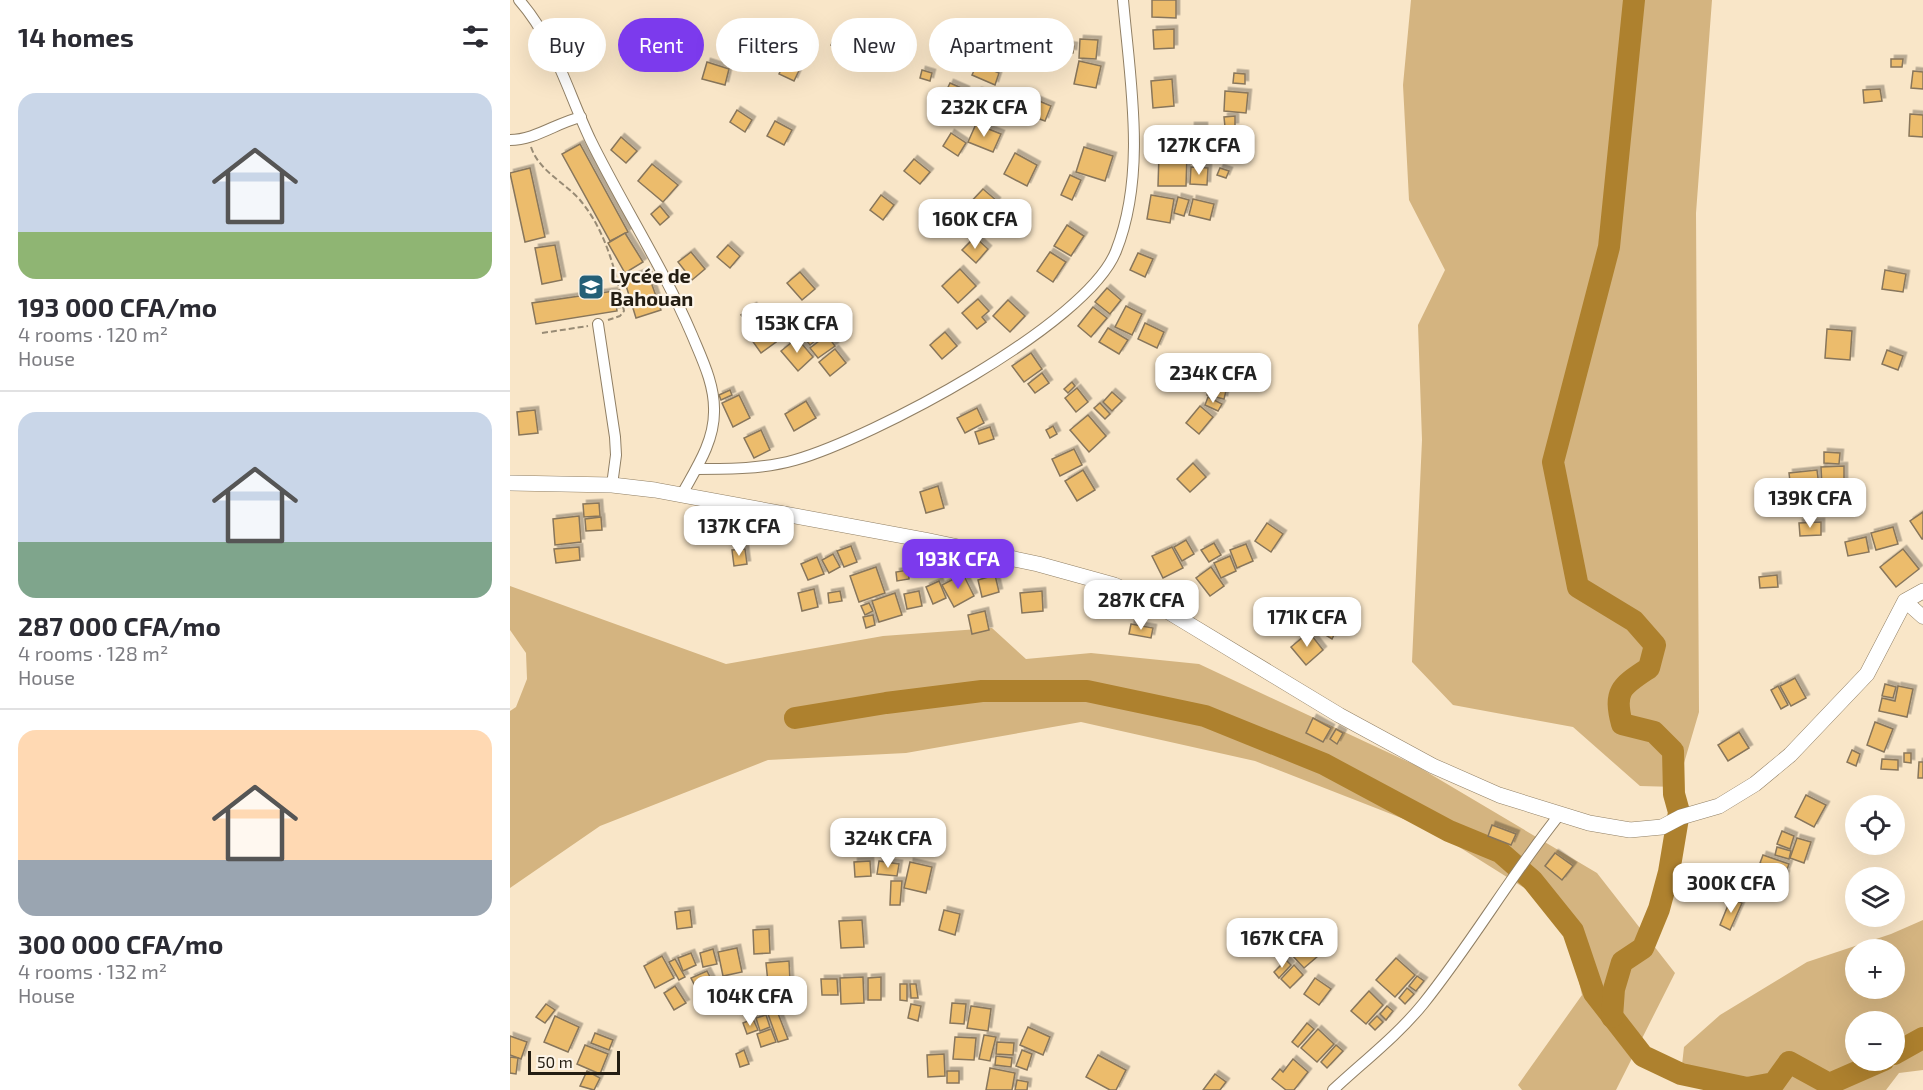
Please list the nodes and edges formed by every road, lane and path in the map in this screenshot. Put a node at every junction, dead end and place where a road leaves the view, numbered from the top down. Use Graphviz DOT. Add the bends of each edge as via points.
graph roads {
  1 [pos="519,0"];
  2 [pos="1123,0"];
  3 [pos="581,117"];
  4 [pos="528,138"];
  5 [pos="510,140"];
  6 [pos="598,324"];
  7 [pos="543,333"];
  8 [pos="697,469"];
  9 [pos="510,483"];
  10 [pos="612,485"];
  11 [pos="681,496"];
  12 [pos="1923,591"];
  13 [pos="1905,601"];
  14 [pos="1923,617"];
  15 [pos="1560,814"];
  16 [pos="1333,1090"];
  1 -- 3 [label="street" via="545,36"];
  2 -- 8 [label="street" via="1133,120 1132,178 1118,245 1108,268 1093,287 1055,319 950,389 874,428 794,460 761,467"];
  3 -- 4 [label="street"];
  3 -- 8 [label="street" via="648,244 706,368 714,414"];
  4 -- 5 [label="street"];
  4 -- 6 [label="path" via="540,165 579,200 596,223 610,258 624,311"];
  6 -- 7 [label="path"];
  6 -- 10 [label="street" via="615,437"];
  8 -- 11 [label="street"];
  9 -- 10 [label="main road"];
  10 -- 11 [label="main road"];
  11 -- 15 [label="main road" via="925,540 1114,585 1166,609 1339,715 1433,766 1499,795"];
  12 -- 13 [label="main road"];
  13 -- 14 [label="street"];
  13 -- 15 [label="main road" via="1867,674 1790,755 1738,796 1662,827 1609,828"];
  15 -- 16 [label="street" via="1422,1005"];
}
